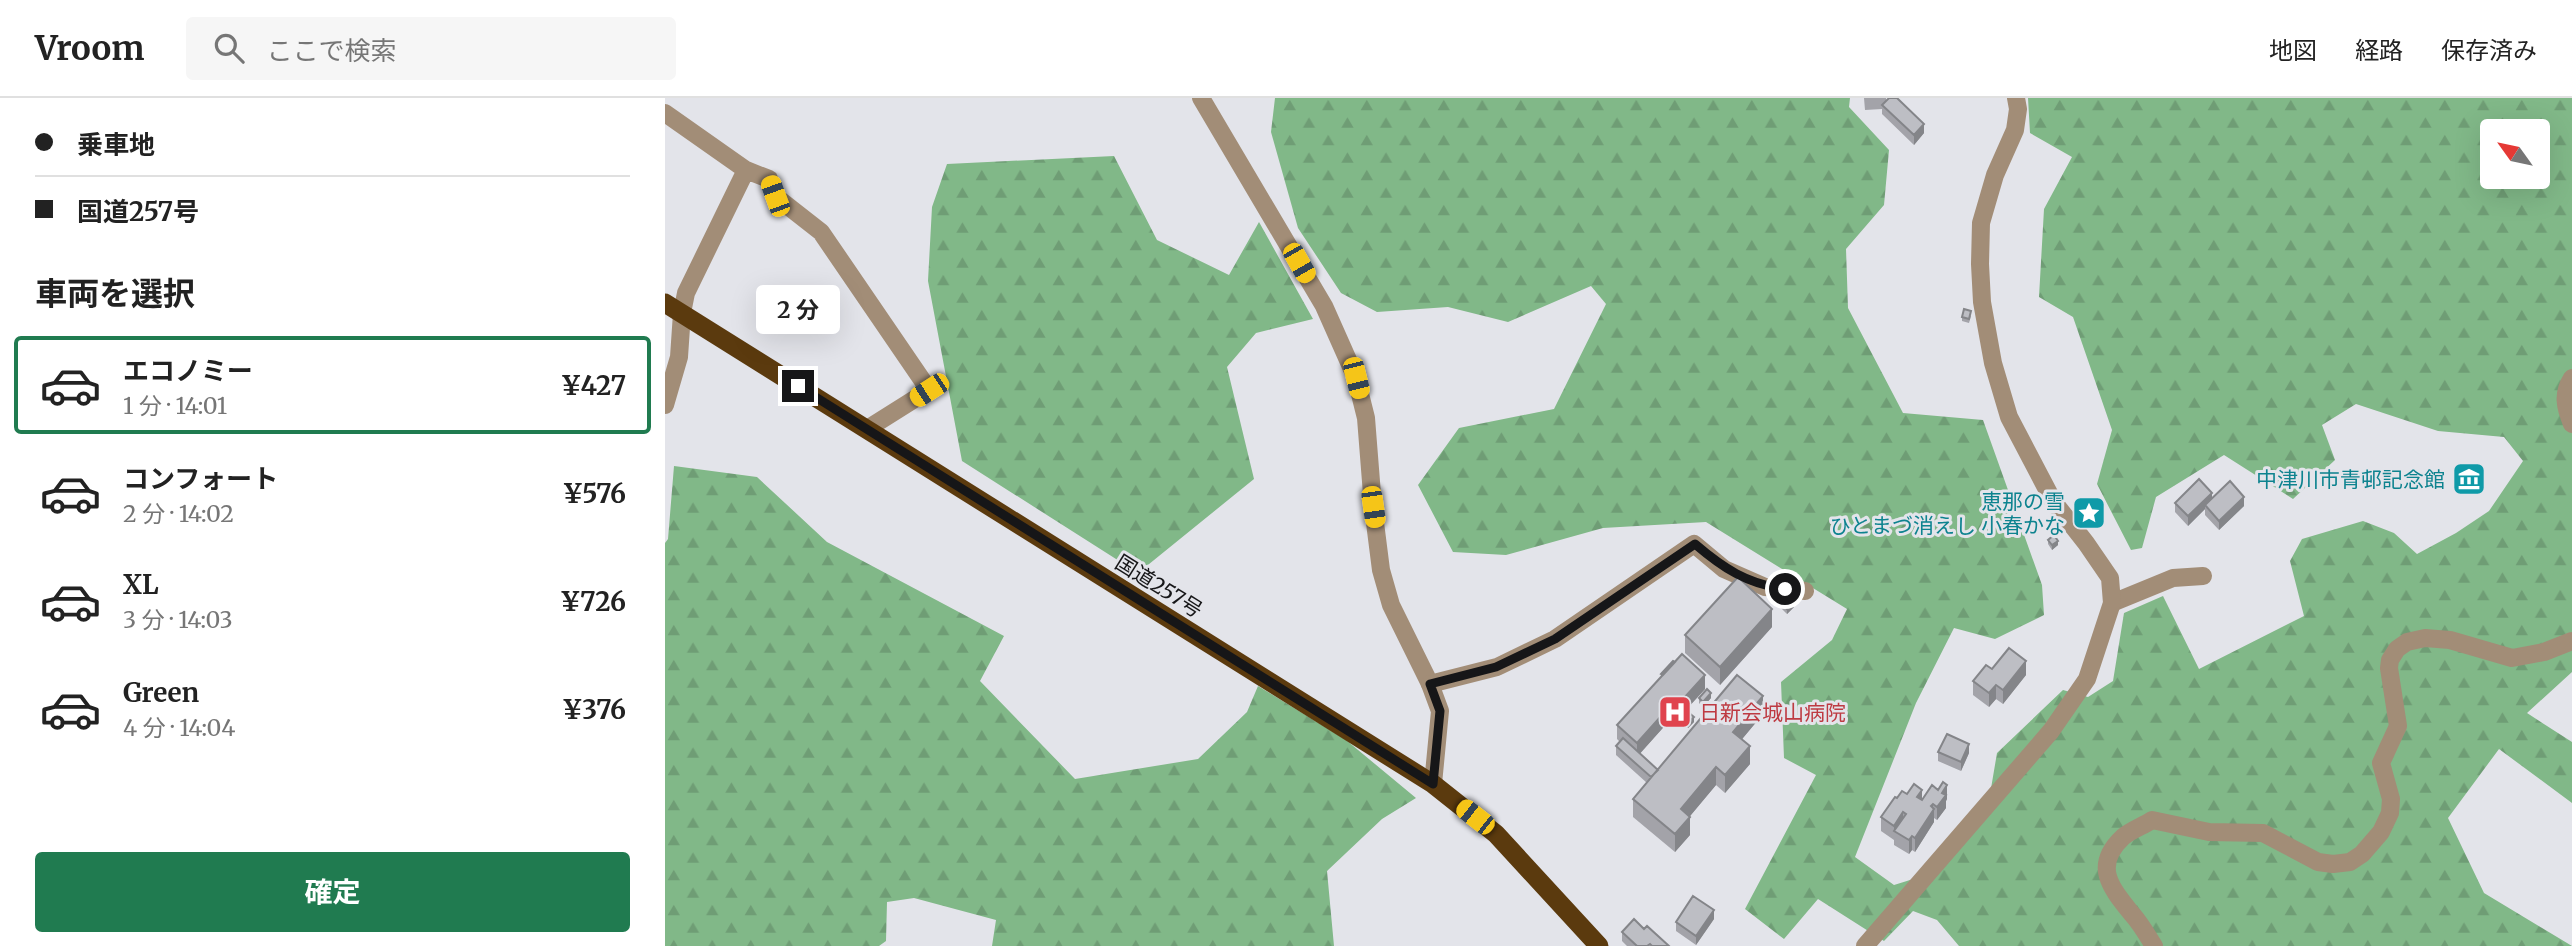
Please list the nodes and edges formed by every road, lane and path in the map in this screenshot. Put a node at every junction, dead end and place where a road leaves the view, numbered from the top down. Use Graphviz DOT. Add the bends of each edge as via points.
graph roads {
  1 [pos="1201,98"];
  2 [pos="2016,98"];
  3 [pos="665,113"];
  4 [pos="746,170"];
  5 [pos="673,308"];
  6 [pos="2572,378"];
  7 [pos="665,405"];
  8 [pos="2572,424"];
  9 [pos="867,429"];
  10 [pos="2203,576"];
  11 [pos="1805,591"];
  12 [pos="2112,603"];
  13 [pos="2572,641"];
  14 [pos="1430,684"];
  15 [pos="1433,784"];
  16 [pos="1599,946"];
  17 [pos="1865,946"];
  18 [pos="2154,946"];
  1 -- 14 [label="street" via="1324,306 1356,378 1366,418 1381,570 1391,606"];
  2 -- 12 [label="street" via="2015,130 1995,175 1982,223 1982,302 1993,363 2009,417 2053,501 2110,578"];
  3 -- 4 [label="street"];
  4 -- 5 [label="street" via="686,293"];
  4 -- 9 [label="street" via="769,179 775,196 821,232 929,390"];
  5 -- 7 [label="street" via="679,357"];
  5 -- 9 [label="highway, 国道257号"];
  6 -- 8 [label="street" via="2565,396"];
  9 -- 15 [label="highway, 国道257号"];
  10 -- 12 [label="street" via="2173,578"];
  11 -- 14 [label="street" via="1765,587 1724,569 1695,544 1555,639 1496,667"];
  12 -- 17 [label="street" via="2087,679 2051,730"];
  13 -- 18 [label="street" via="2512,658 2450,640 2425,638 2397,649 2389,668 2398,726 2381,763 2390,813 2381,832 2350,862 2318,862 2263,833 2209,832 2152,820 2123,837 2106,862 2106,876"];
  14 -- 15 [label="street" via="1440,711"];
  15 -- 16 [label="highway, 国道257号" via="1496,834"];
}
